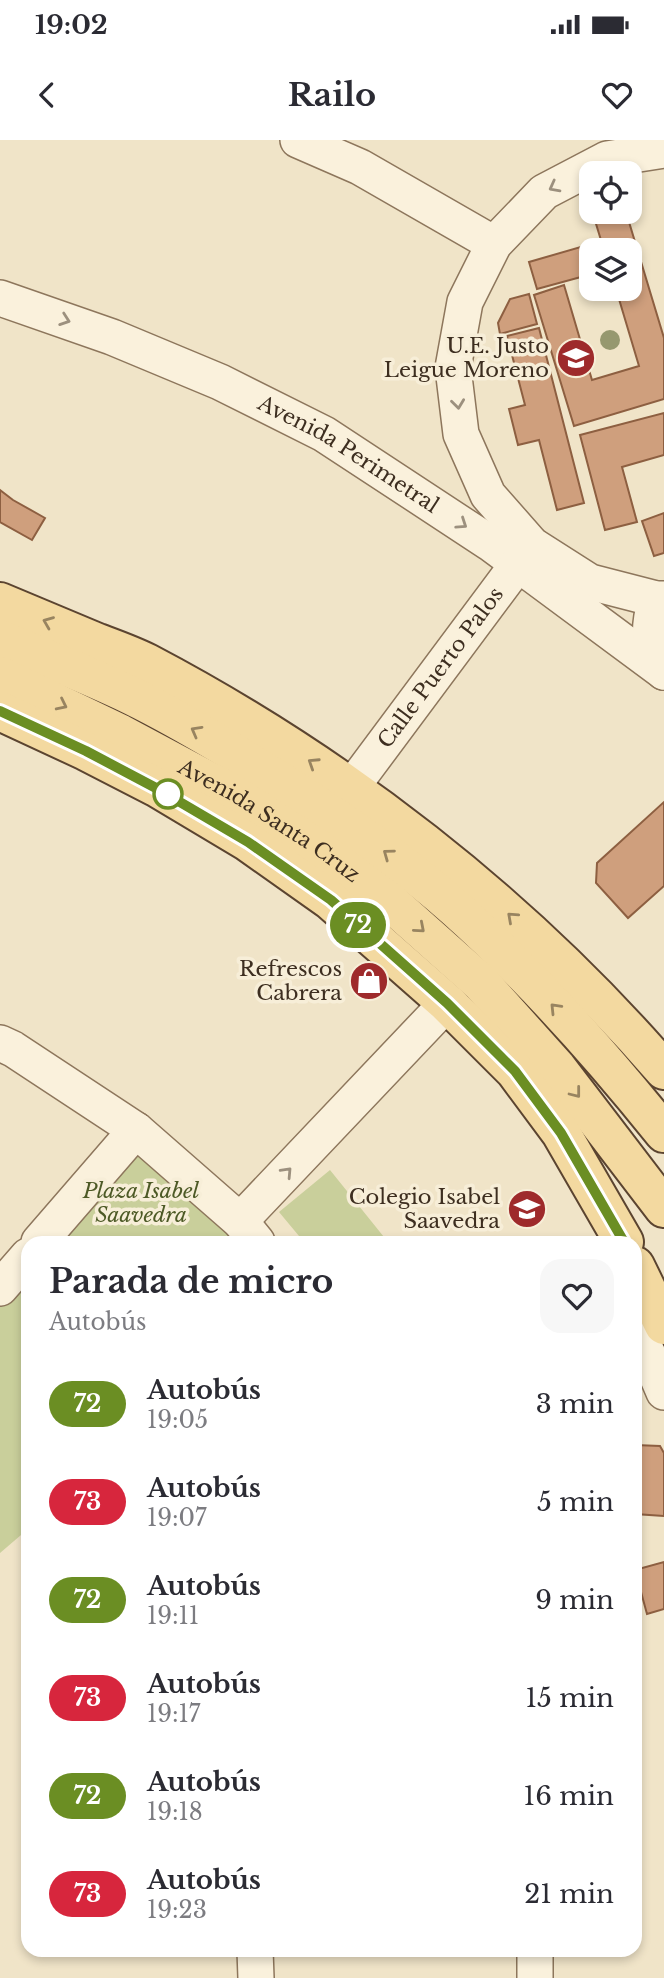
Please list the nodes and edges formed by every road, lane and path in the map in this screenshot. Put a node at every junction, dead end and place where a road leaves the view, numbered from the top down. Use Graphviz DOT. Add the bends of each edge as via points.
graph roads {
  1 [pos="298,140"];
  2 [pos="664,150"];
  3 [pos="494,244"];
  4 [pos="0,298"];
  5 [pos="525,555"];
  6 [pos="660,599"];
  7 [pos="0,603"];
  8 [pos="0,639"];
  9 [pos="0,676"];
  10 [pos="0,711"];
  11 [pos="351,788"];
  12 [pos="447,1003"];
  13 [pos="0,1043"];
  14 [pos="664,1070"];
  15 [pos="136,1130"];
  16 [pos="664,1133"];
  17 [pos="664,1208"];
  18 [pos="248,1232"];
  19 [pos="44,1236"];
  20 [pos="619,1236"];
  21 [pos="21,1264"];
  22 [pos="642,1281"];
  23 [pos="0,1288"];
  24 [pos="664,1325"];
  25 [pos="642,1333"];
  26 [pos="664,1392"];
  27 [pos="256,1957"];
  28 [pos="534,1957"];
  29 [pos="257,1978"];
  30 [pos="535,1978"];
  1 -- 3 [label="street" via="360,167"];
  2 -- 3 [label="street, one-way" via="607,159 544,192"];
  3 -- 5 [label="street, one-way" via="465,302 453,368 461,434 488,495"];
  4 -- 5 [label="street, Avenida Perimetral, one-way" via="208,377 324,434 479,535"];
  5 -- 6 [label="street" via="590,582"];
  5 -- 6 [label="street, Avenida Perimetral" via="664,672 654,657 650,637 651,618"];
  5 -- 11 [label="street, Calle Puerto Palos"];
  11 -- 7 [label="main road, one-way" via="252,723 145,662"];
  16 -- 8 [label="main road, Avenida Santa Cruz, one-way" via="604,1058 513,963 404,866 233,751 131,695"];
  9 -- 17 [label="main road, Avenida Santa Cruz, one-way" via="235,795 390,902 481,983 557,1068"];
  10 -- 12 [label="main road, Avenida Santa Cruz" via="86,751 248,842 331,900"];
  14 -- 11 [label="main road, one-way" via="625,1024 484,891"];
  18 -- 12 [label="street, one-way"];
  12 -- 20 [label="main road, Avenida Santa Cruz" via="515,1071 561,1133"];
  13 -- 15 [label="street"];
  15 -- 18 [label="street"];
  15 -- 19 [label="street"];
  21 -- 23 [label="street"];
  22 -- 24 [label="main road, Avenida Santa Cruz"];
  25 -- 26 [label="street"];
  27 -- 29 [label="street"];
  28 -- 30 [label="street"];
}
